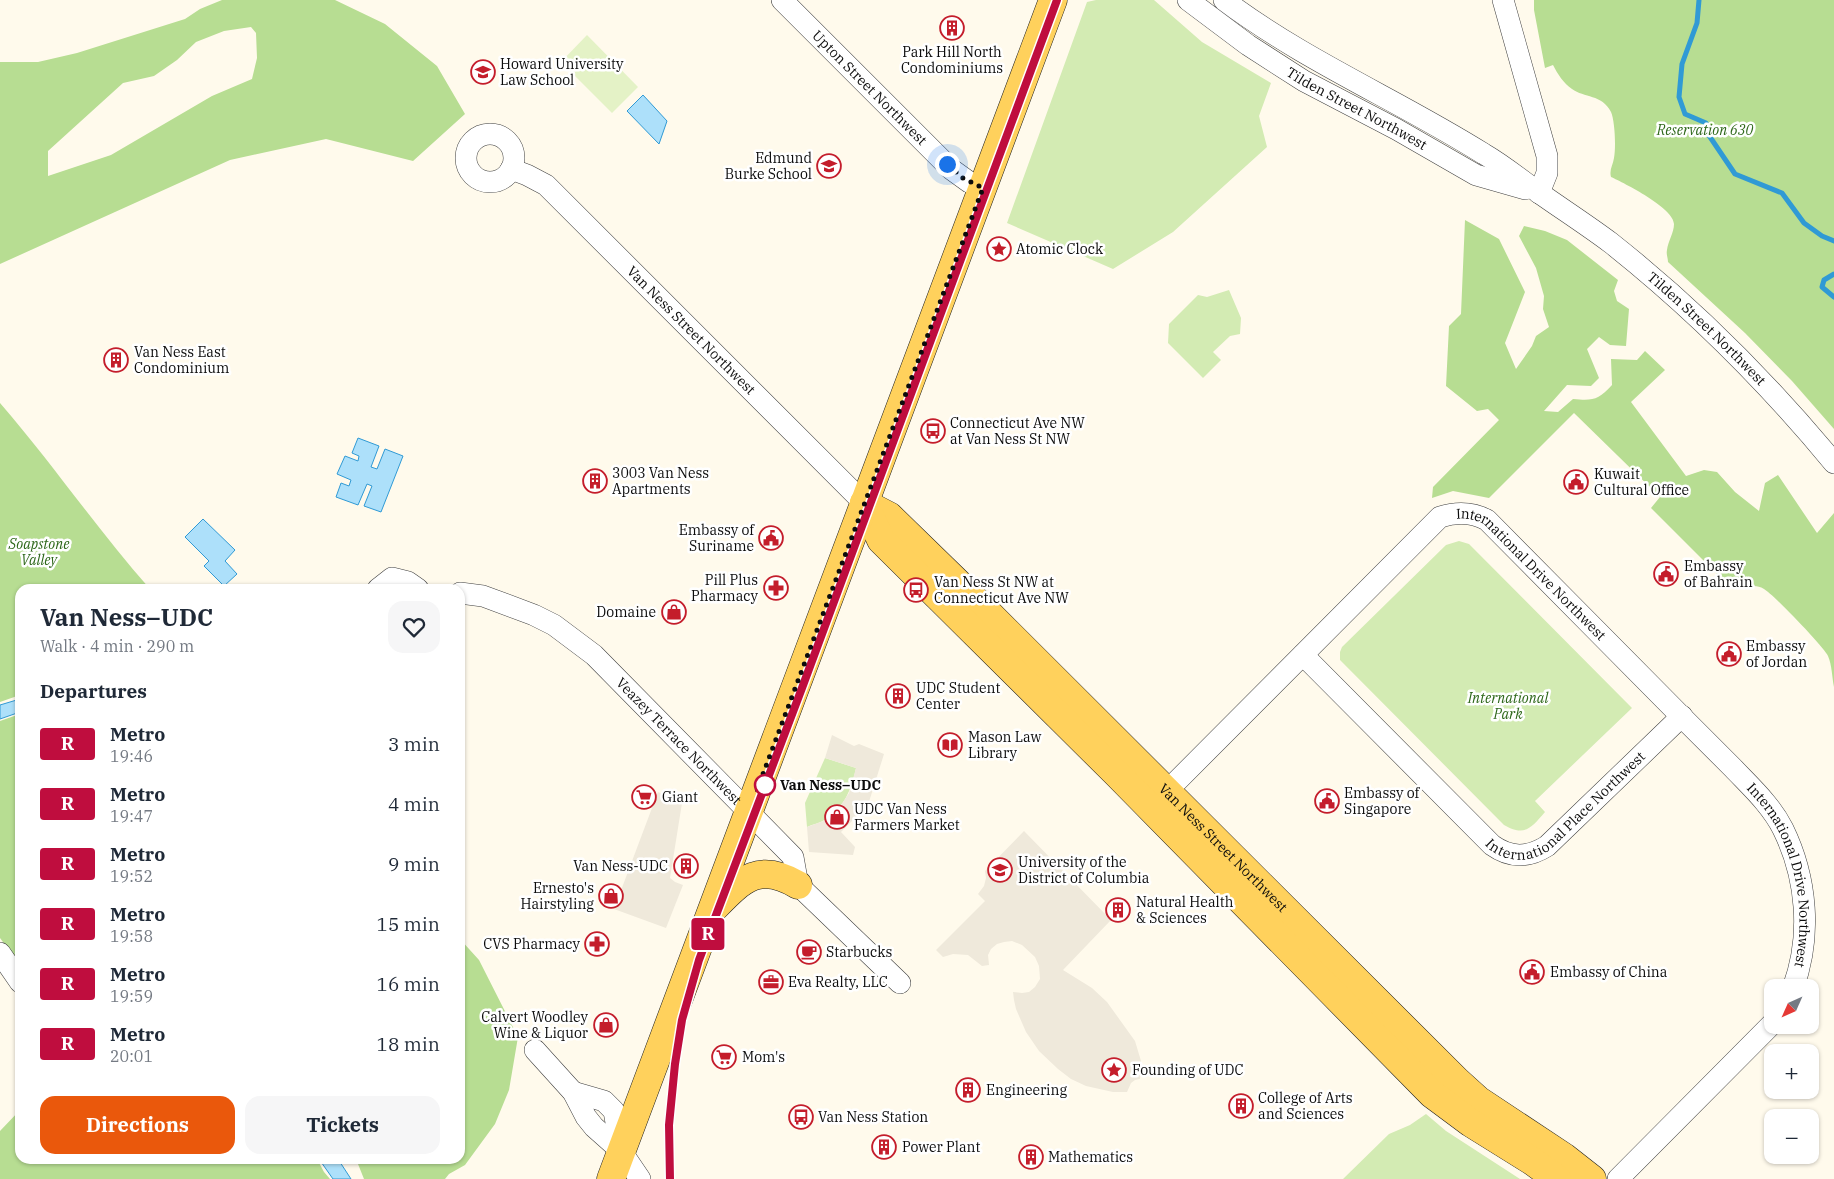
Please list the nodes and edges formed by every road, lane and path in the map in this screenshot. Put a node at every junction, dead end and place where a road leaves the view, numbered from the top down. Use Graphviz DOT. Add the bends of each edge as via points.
graph roads {
  1 [pos="782,0"];
  2 [pos="1053,0"];
  3 [pos="1188,0"];
  4 [pos="1224,0"];
  5 [pos="1503,0"];
  6 [pos="1286,42"];
  7 [pos="1274,62"];
  8 [pos="511,169"];
  9 [pos="983,188"];
  10 [pos="1539,193"];
  11 [pos="1834,463"];
  12 [pos="864,503"];
  13 [pos="384,584"];
  14 [pos="411,584"];
  15 [pos="465,594"];
  16 [pos="1303,655"];
  17 [pos="1682,716"];
  18 [pos="1158,799"];
  19 [pos="749,810"];
  20 [pos="798,885"];
  21 [pos="711,912"];
  22 [pos="0,953"];
  23 [pos="15,975"];
  24 [pos="1795,979"];
  25 [pos="900,983"];
  26 [pos="1764,1032"];
  27 [pos="535,1050"];
  28 [pos="621,1151"];
  29 [pos="610,1179"];
  30 [pos="640,1179"];
  31 [pos="1557,1179"];
  32 [pos="1592,1179"];
  33 [pos="1618,1179"];
  1 -- 9 [label="street, Upton Street Northwest" via="951,169"];
  2 -- 9 [label="main road"];
  3 -- 7 [label="street, Tilden Street Northwest"];
  4 -- 6 [label="street, Tilden Street Northwest"];
  5 -- 10 [label="street" via="1547,156 1547,173"];
  6 -- 7 [label="street"];
  6 -- 10 [label="street, Tilden Street Northwest" via="1454,135"];
  7 -- 10 [label="street, Tilden Street Northwest" via="1476,175"];
  8 -- 12 [label="street, Van Ness Street Northwest" via="546,185"];
  9 -- 12 [label="main road"];
  10 -- 11 [label="street, Tilden Street Northwest" via="1610,242 1691,312 1765,384"];
  12 -- 18 [label="main road, Van Ness Street Northwest" via="881,540"];
  12 -- 19 [label="main road"];
  13 -- 14 [label="street" via="392,578"];
  15 -- 19 [label="street, Veazey Terrace Northwest" via="483,596 540,618 594,655"];
  16 -- 17 [label="street, International Place Northwest" via="1492,845 1512,854 1536,853 1547,846"];
  16 -- 17 [label="street, International Drive Northwest" via="1440,518 1451,514 1473,515 1487,520"];
  16 -- 18 [label="street, International Drive Northwest"];
  17 -- 24 [label="street, International Drive Northwest" via="1766,803 1791,847 1802,888 1805,930"];
  18 -- 31 [label="main road, Van Ness Street Northwest" via="1432,1094"];
  18 -- 32 [label="main road, Van Ness Street Northwest" via="1464,1087 1501,1117"];
  19 -- 20 [label="street, Veazey Terrace Northwest" via="793,857"];
  19 -- 21 [label="main road"];
  20 -- 21 [label="main road" via="777,874 753,877 738,885"];
  20 -- 25 [label="street"];
  21 -- 28 [label="main road"];
  22 -- 23 [label="street"];
  26 -- 33 [label="street"];
  27 -- 28 [label="street" via="572,1092 594,1127"];
  28 -- 29 [label="main road"];
  28 -- 30 [label="street"];
}
